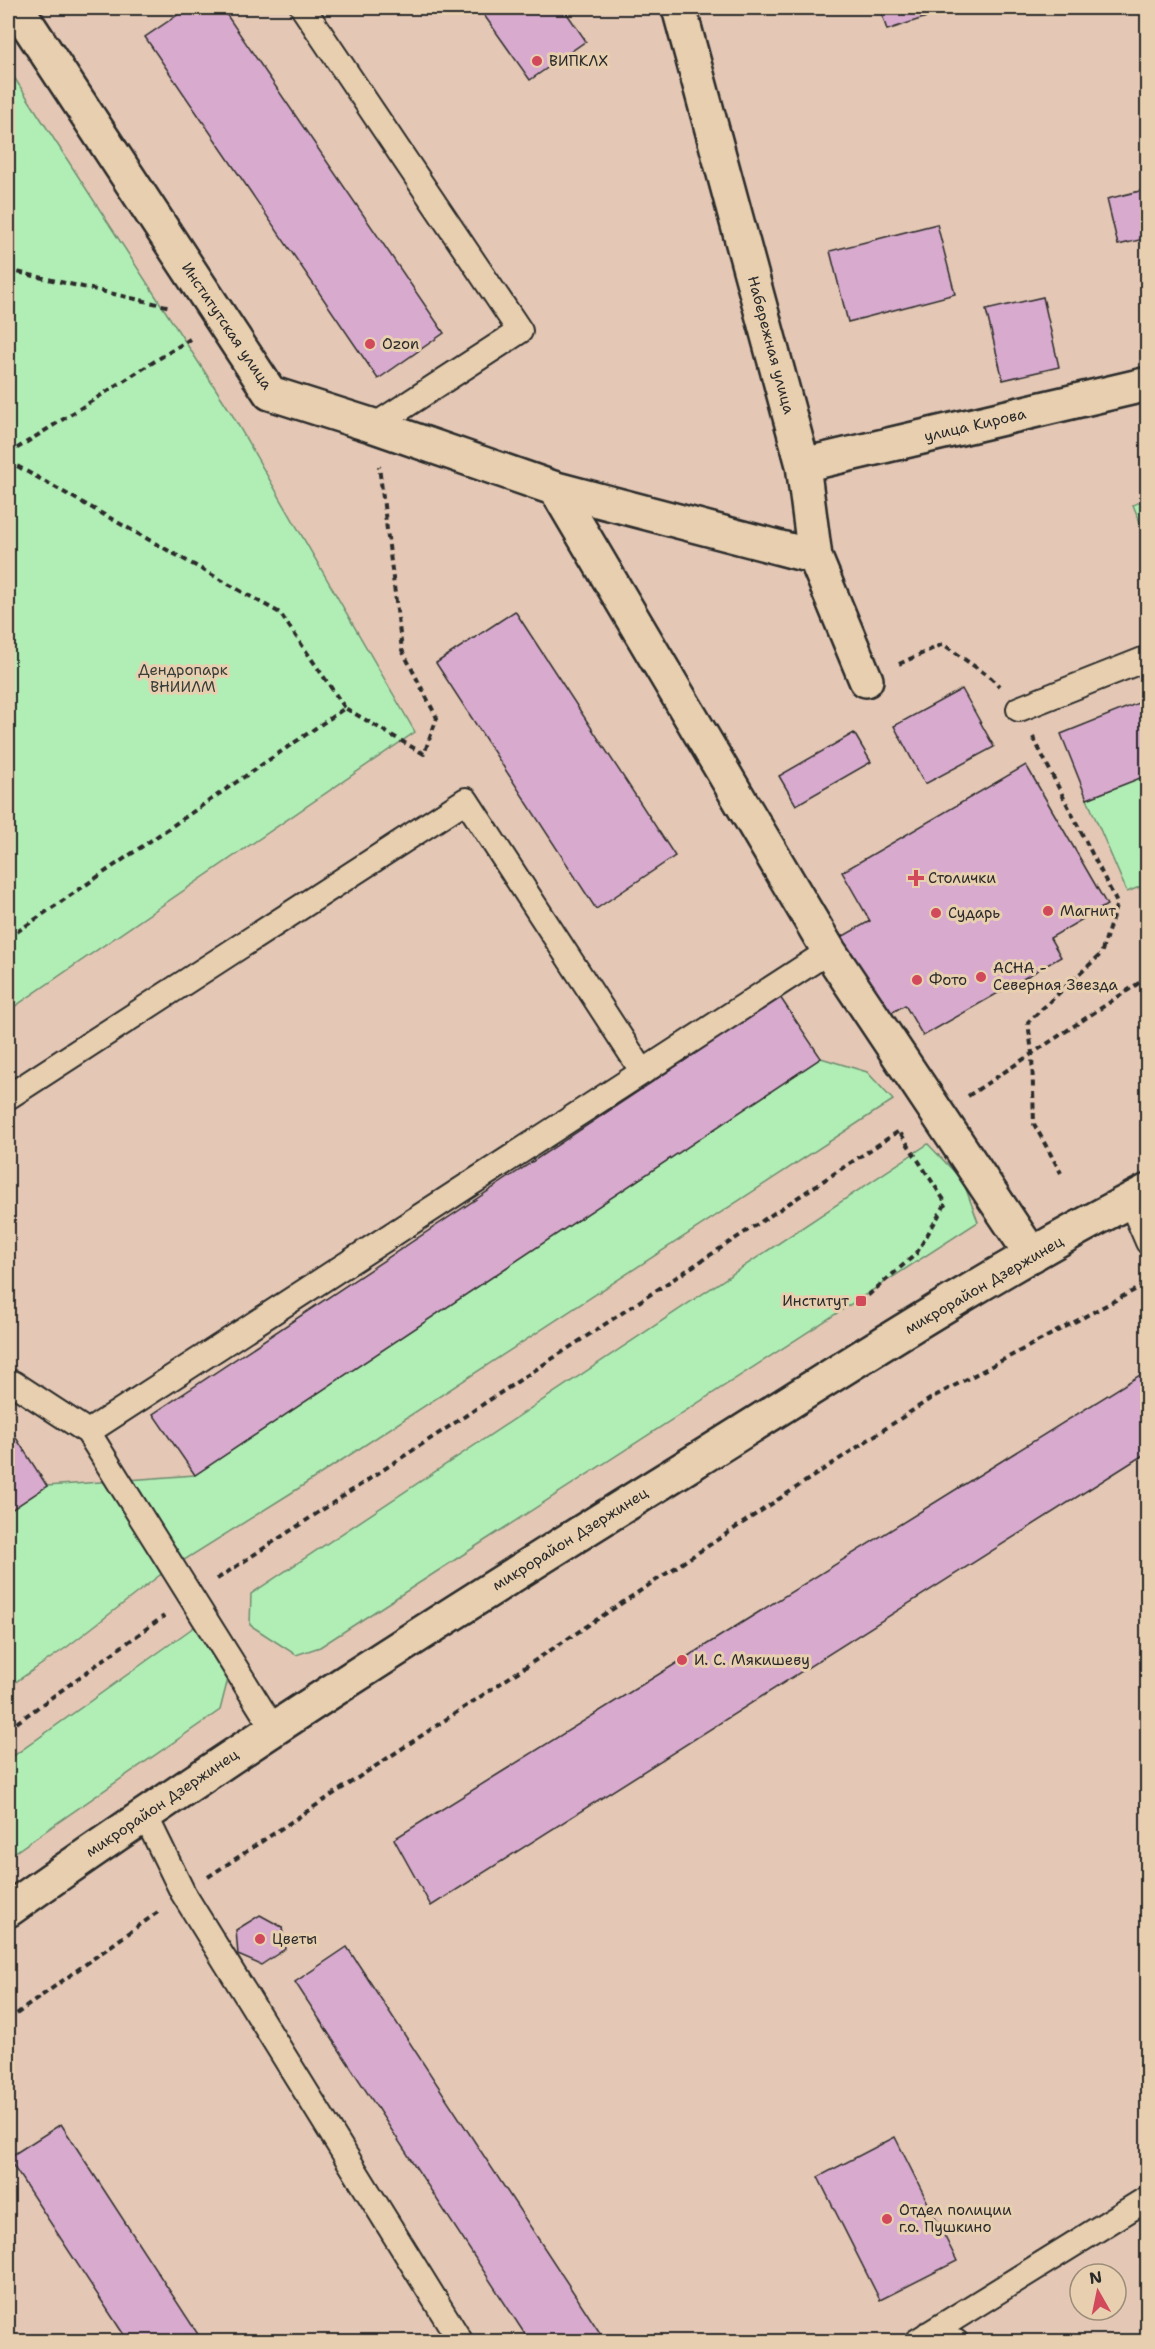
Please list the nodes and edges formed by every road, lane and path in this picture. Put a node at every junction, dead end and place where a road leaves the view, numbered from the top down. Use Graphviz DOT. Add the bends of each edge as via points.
graph roads {
  1 [pos="17,8"];
  2 [pos="303,8"];
  3 [pos="679,8"];
  4 [pos="8,270"];
  5 [pos="221,319"];
  6 [pos="1148,384"];
  7 [pos="374,426"];
  8 [pos="8,453"];
  9 [pos="8,461"];
  10 [pos="803,465"];
  11 [pos="556,489"];
  12 [pos="815,557"];
  13 [pos="1148,658"];
  14 [pos="866,680"];
  15 [pos="345,708"];
  16 [pos="1018,709"];
  17 [pos="8,938"];
  18 [pos="829,951"];
  19 [pos="1148,977"];
  20 [pos="1032,1053"];
  21 [pos="643,1072"];
  22 [pos="967,1096"];
  23 [pos="8,1097"];
  24 [pos="1061,1173"];
  25 [pos="1138,1196"];
  26 [pos="1148,1242"];
  27 [pos="1032,1255"];
  28 [pos="1148,1283"];
  29 [pos="865,1298"];
  30 [pos="9,1382"];
  31 [pos="88,1432"];
  32 [pos="192,1596"];
  33 [pos="273,1728"];
  34 [pos="8,1729"];
  35 [pos="144,1813"];
  36 [pos="183,1893"];
  37 [pos="8,1910"];
  38 [pos="8,2020"];
  39 [pos="1148,2198"];
  40 [pos="922,2338"];
  41 [pos="461,2342"];
  42 [pos="956,2342"];
  1 -- 5 [label="street, Институтская улица"];
  2 -- 7 [label="lane" via="520,331"];
  3 -- 10 [label="street, Набережная улица"];
  4 -- 5 [label="path"];
  5 -- 7 [label="street, Институтская улица" via="270,393"];
  5 -- 8 [label="path"];
  6 -- 10 [label="street, улица Кирова"];
  7 -- 11 [label="street, Институтская улица"];
  7 -- 15 [label="path" via="402,650 437,718 424,754"];
  9 -- 15 [label="path" via="280,613"];
  10 -- 12 [label="street, Набережная улица"];
  11 -- 12 [label="street, Институтская улица"];
  11 -- 18 [label="street"];
  12 -- 14 [label="street, Набережная улица"];
  13 -- 16 [label="lane"];
  14 -- 16 [label="path" via="943,644 991,678"];
  15 -- 17 [label="path"];
  16 -- 20 [label="path" via="1118,903 1101,954 1028,1022"];
  18 -- 21 [label="lane"];
  18 -- 27 [label="street"];
  19 -- 20 [label="path"];
  20 -- 22 [label="path"];
  20 -- 24 [label="path" via="1034,1124"];
  21 -- 23 [label="lane" via="466,800"];
  21 -- 31 [label="lane"];
  25 -- 26 [label="lane"];
  25 -- 27 [label="street, микрорайон Дзержинец"];
  27 -- 33 [label="street, микрорайон Дзержинец" via="493,1587"];
  28 -- 36 [label="path" via="933,1397"];
  29 -- 32 [label="path" via="916,1254 946,1203 899,1131"];
  30 -- 31 [label="lane"];
  31 -- 32 [label="lane"];
  32 -- 33 [label="lane"];
  32 -- 34 [label="path"];
  33 -- 35 [label="street, микрорайон Дзержинец"];
  35 -- 36 [label="lane"];
  35 -- 37 [label="street, микрорайон Дзержинец"];
  36 -- 38 [label="path"];
  36 -- 41 [label="lane"];
  39 -- 40 [label="lane"];
  40 -- 42 [label="lane"];
}
